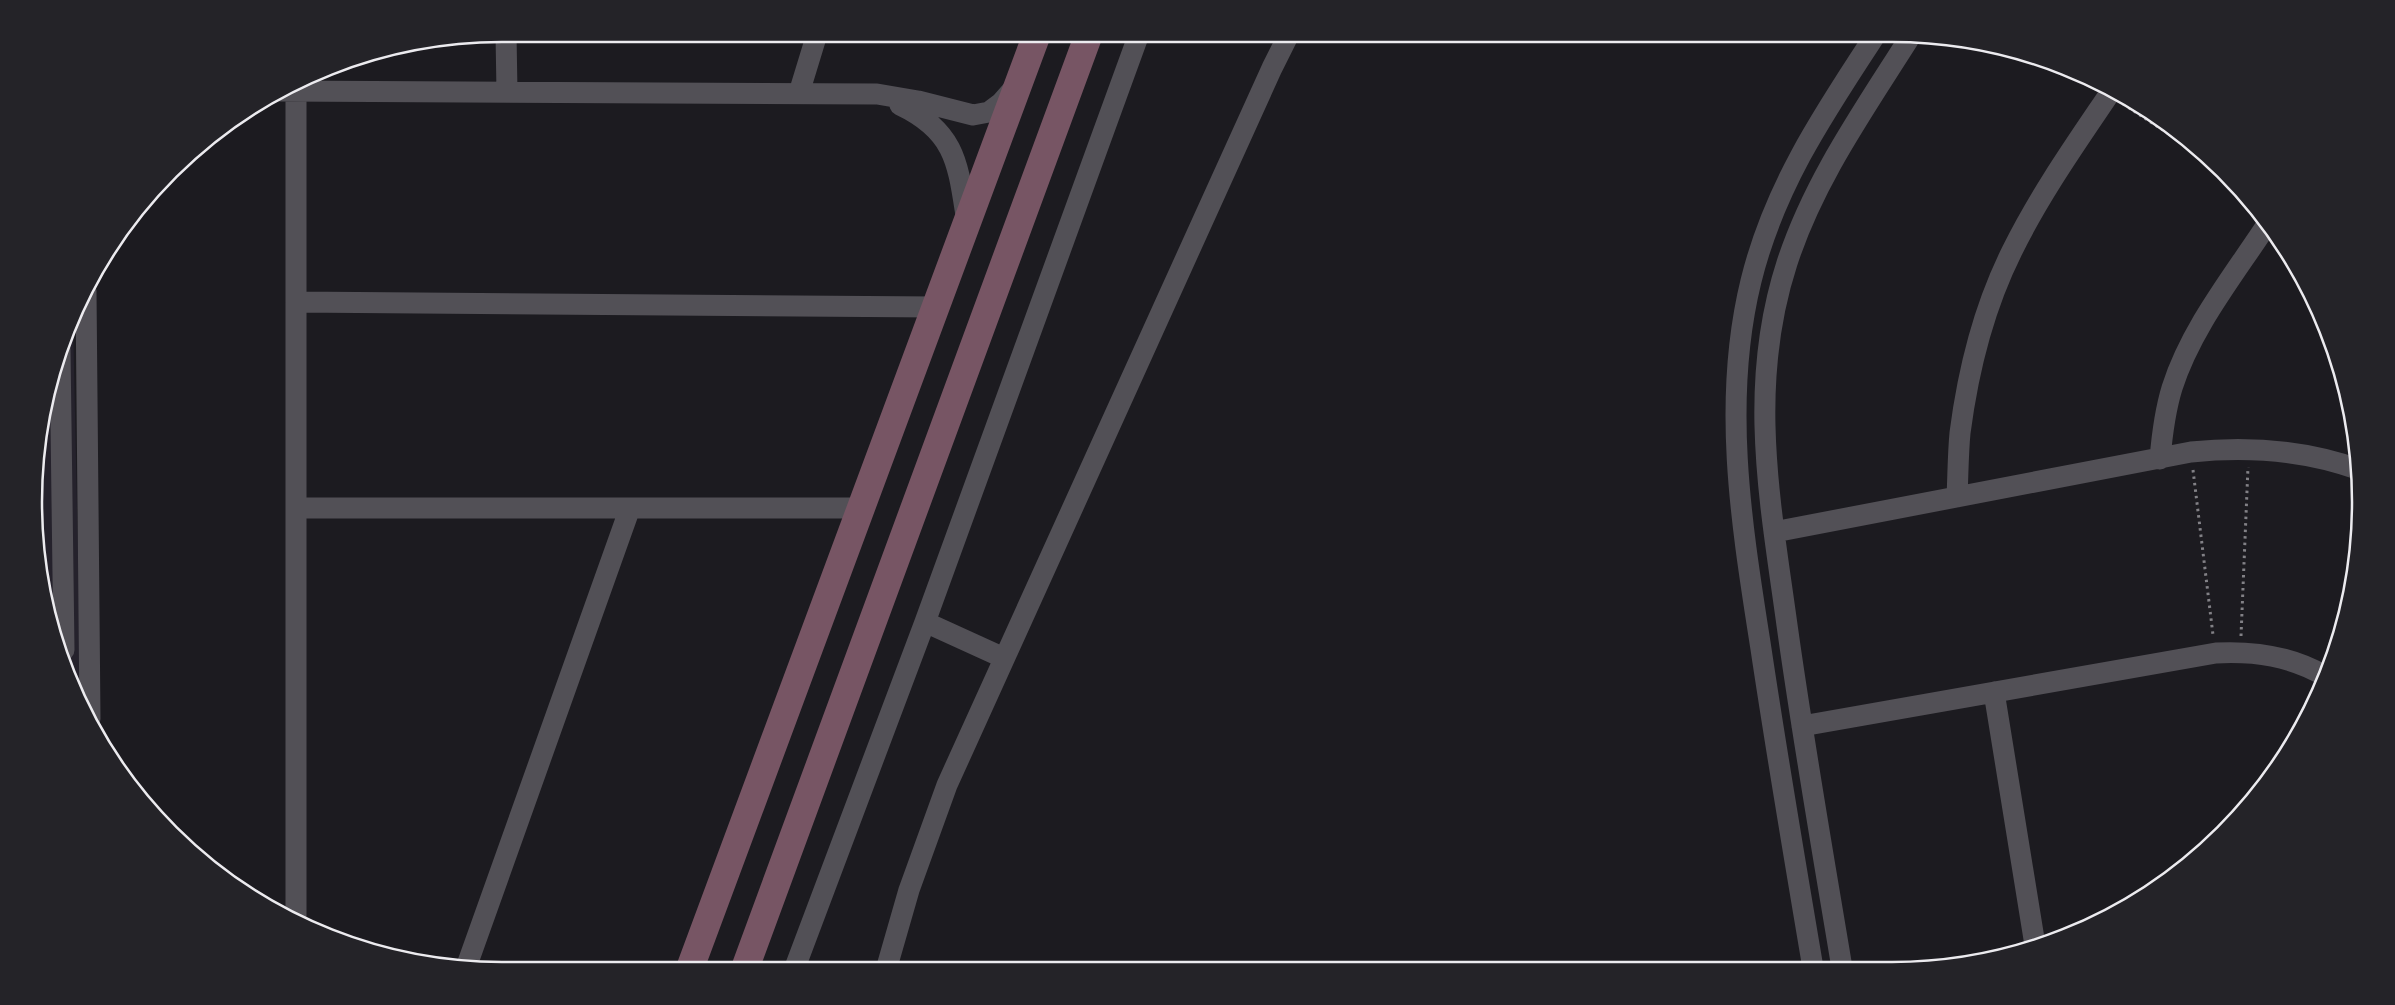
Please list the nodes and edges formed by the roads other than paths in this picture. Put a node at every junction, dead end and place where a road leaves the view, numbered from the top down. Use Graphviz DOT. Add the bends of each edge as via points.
graph roads {
  1 [pos="506,42"];
  2 [pos="815,42"];
  3 [pos="1034,42"];
  4 [pos="1086,42"];
  5 [pos="1136,42"];
  6 [pos="1285,42"];
  7 [pos="1871,42"];
  8 [pos="1907,42"];
  9 [pos="1019,83"];
  10 [pos="301,89"];
  11 [pos="507,92"];
  12 [pos="799,93"];
  13 [pos="291,94"];
  14 [pos="877,94"];
  15 [pos="2107,96"];
  16 [pos="967,222"];
  17 [pos="2263,230"];
  18 [pos="296,302"];
  19 [pos="936,307"];
  20 [pos="86,308"];
  21 [pos="60,375"];
  22 [pos="2160,459"];
  23 [pos="2352,467"];
  24 [pos="1957,498"];
  25 [pos="296,508"];
  26 [pos="630,508"];
  27 [pos="861,508"];
  28 [pos="1774,532"];
  29 [pos="88,586"];
  30 [pos="64,587"];
  31 [pos="925,622"];
  32 [pos="64,641"];
  33 [pos="1004,658"];
  34 [pos="2319,673"];
  35 [pos="1994,692"];
  36 [pos="90,706"];
  37 [pos="1802,726"];
  38 [pos="296,913"];
  39 [pos="2034,940"];
  40 [pos="468,962"];
  41 [pos="692,962"];
  42 [pos="747,962"];
  43 [pos="797,962"];
  44 [pos="888,962"];
  45 [pos="1812,962"];
  46 [pos="1841,962"];
  1 -- 11 [label="street"];
  2 -- 12 [label="street"];
  3 -- 9 [label="street"];
  4 -- 42 [label="street"];
  5 -- 31 [label="street"];
  6 -- 33 [label="street"];
  7 -- 45 [label="street" via="1806,143 1781,193 1751,281 1736,372 1735,419 1744,537"];
  8 -- 28 [label="street" via="1826,170 1786,264 1772,322 1763,416 1765,467"];
  9 -- 14 [label="street" via="988,112 973,115 918,100"];
  9 -- 16 [label="street"];
  10 -- 11 [label="street"];
  11 -- 12 [label="street"];
  12 -- 14 [label="street"];
  13 -- 18 [label="street"];
  14 -- 16 [label="street" via="922,116 939,131 952,150 959,172"];
  15 -- 24 [label="street" via="2042,196 2011,252 1988,310 1970,371 1960,434"];
  16 -- 19 [label="street"];
  17 -- 22 [label="street" via="2185,355 2172,387"];
  18 -- 19 [label="street"];
  18 -- 25 [label="street"];
  19 -- 27 [label="street"];
  20 -- 29 [label="street"];
  21 -- 30 [label="street"];
  22 -- 23 [label="street" via="2191,452 2248,449 2293,452"];
  22 -- 24 [label="street"];
  24 -- 28 [label="street"];
  25 -- 26 [label="street"];
  25 -- 38 [label="street"];
  26 -- 27 [label="street"];
  26 -- 40 [label="street"];
  27 -- 41 [label="street"];
  28 -- 37 [label="street"];
  29 -- 30 [label="street"];
  29 -- 36 [label="street"];
  30 -- 32 [label="street"];
  31 -- 33 [label="street"];
  31 -- 43 [label="street"];
  33 -- 44 [label="street" via="947,785 909,890"];
  34 -- 35 [label="street" via="2289,659 2265,654 2216,653"];
  35 -- 37 [label="street"];
  35 -- 39 [label="street"];
  37 -- 46 [label="street"];
}
